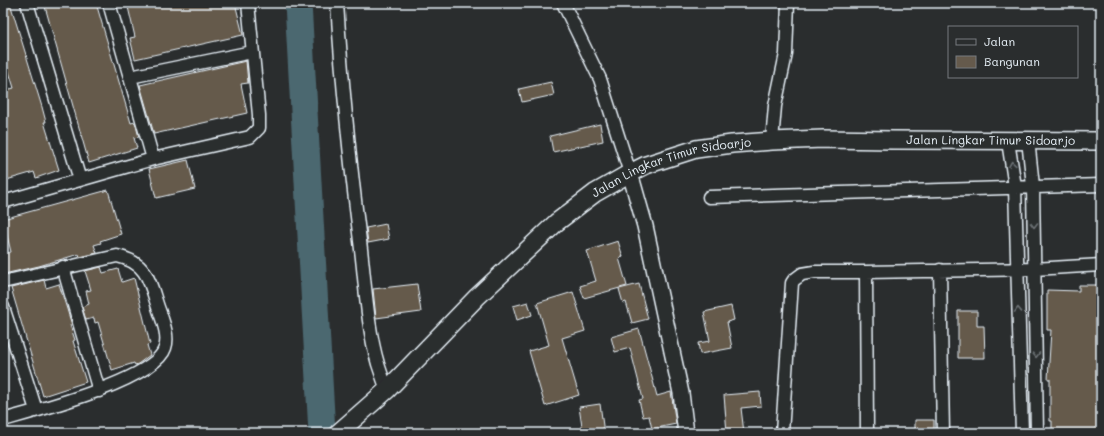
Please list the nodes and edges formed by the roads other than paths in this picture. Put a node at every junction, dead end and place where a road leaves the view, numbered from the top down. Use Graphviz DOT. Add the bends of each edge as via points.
graph roads {
  1 [pos="27,3"];
  2 [pos="110,3"];
  3 [pos="248,3"];
  4 [pos="337,3"];
  5 [pos="563,3"];
  6 [pos="788,3"];
  7 [pos="252,52"];
  8 [pos="130,77"];
  9 [pos="1028,140"];
  10 [pos="772,141"];
  11 [pos="1008,141"];
  12 [pos="1101,141"];
  13 [pos="153,158"];
  14 [pos="630,173"];
  15 [pos="80,180"];
  16 [pos="1101,185"];
  17 [pos="1033,186"];
  18 [pos="1015,187"];
  19 [pos="709,197"];
  20 [pos="3,202"];
  21 [pos="1101,265"];
  22 [pos="63,267"];
  23 [pos="1017,268"];
  24 [pos="1034,269"];
  25 [pos="940,270"];
  26 [pos="866,272"];
  27 [pos="3,282"];
  28 [pos="3,307"];
  29 [pos="99,391"];
  30 [pos="381,395"];
  31 [pos="1037,406"];
  32 [pos="1021,407"];
  33 [pos="36,410"];
  34 [pos="3,420"];
  35 [pos="338,433"];
  36 [pos="686,433"];
  37 [pos="782,433"];
  38 [pos="867,433"];
  39 [pos="943,433"];
  40 [pos="1022,433"];
  41 [pos="1037,433"];
  1 -- 15 [label="street"];
  2 -- 8 [label="street"];
  3 -- 7 [label="street"];
  4 -- 30 [label="street" via="353,184"];
  5 -- 14 [label="street" via="600,79"];
  6 -- 10 [label="street" via="786,54 775,106"];
  7 -- 8 [label="street"];
  7 -- 13 [label="street" via="259,128 250,137"];
  8 -- 13 [label="street"];
  9 -- 11 [label="main road, Jalan Lingkar Timur Sidoarjo"];
  9 -- 12 [label="main road, Jalan Lingkar Timur Sidoarjo"];
  9 -- 17 [label="street"];
  10 -- 11 [label="main road, Jalan Lingkar Timur Sidoarjo"];
  10 -- 14 [label="main road, Jalan Lingkar Timur Sidoarjo" via="696,149"];
  18 -- 11 [label="street, one-way"];
  13 -- 15 [label="street"];
  14 -- 30 [label="main road, Jalan Lingkar Timur Sidoarjo" via="595,193 557,222 477,297"];
  14 -- 36 [label="street" via="645,226 681,393"];
  15 -- 20 [label="street"];
  16 -- 17 [label="street"];
  17 -- 18 [label="street"];
  17 -- 24 [label="street, one-way"];
  18 -- 19 [label="street"];
  18 -- 23 [label="street"];
  21 -- 24 [label="street"];
  22 -- 27 [label="street"];
  22 -- 29 [label="street"];
  22 -- 29 [label="street" via="117,256 127,258 141,268 150,280 166,336 165,350 155,361 129,378"];
  23 -- 24 [label="street"];
  23 -- 25 [label="street"];
  32 -- 23 [label="street, one-way"];
  24 -- 31 [label="street, one-way"];
  25 -- 26 [label="street"];
  25 -- 39 [label="street"];
  26 -- 37 [label="street" via="806,272 793,281"];
  26 -- 38 [label="street"];
  28 -- 33 [label="street"];
  29 -- 33 [label="street"];
  30 -- 35 [label="main road, Jalan Lingkar Timur Sidoarjo"];
  31 -- 32 [label="street"];
  31 -- 41 [label="street"];
  32 -- 40 [label="street"];
  33 -- 34 [label="street"];
}
